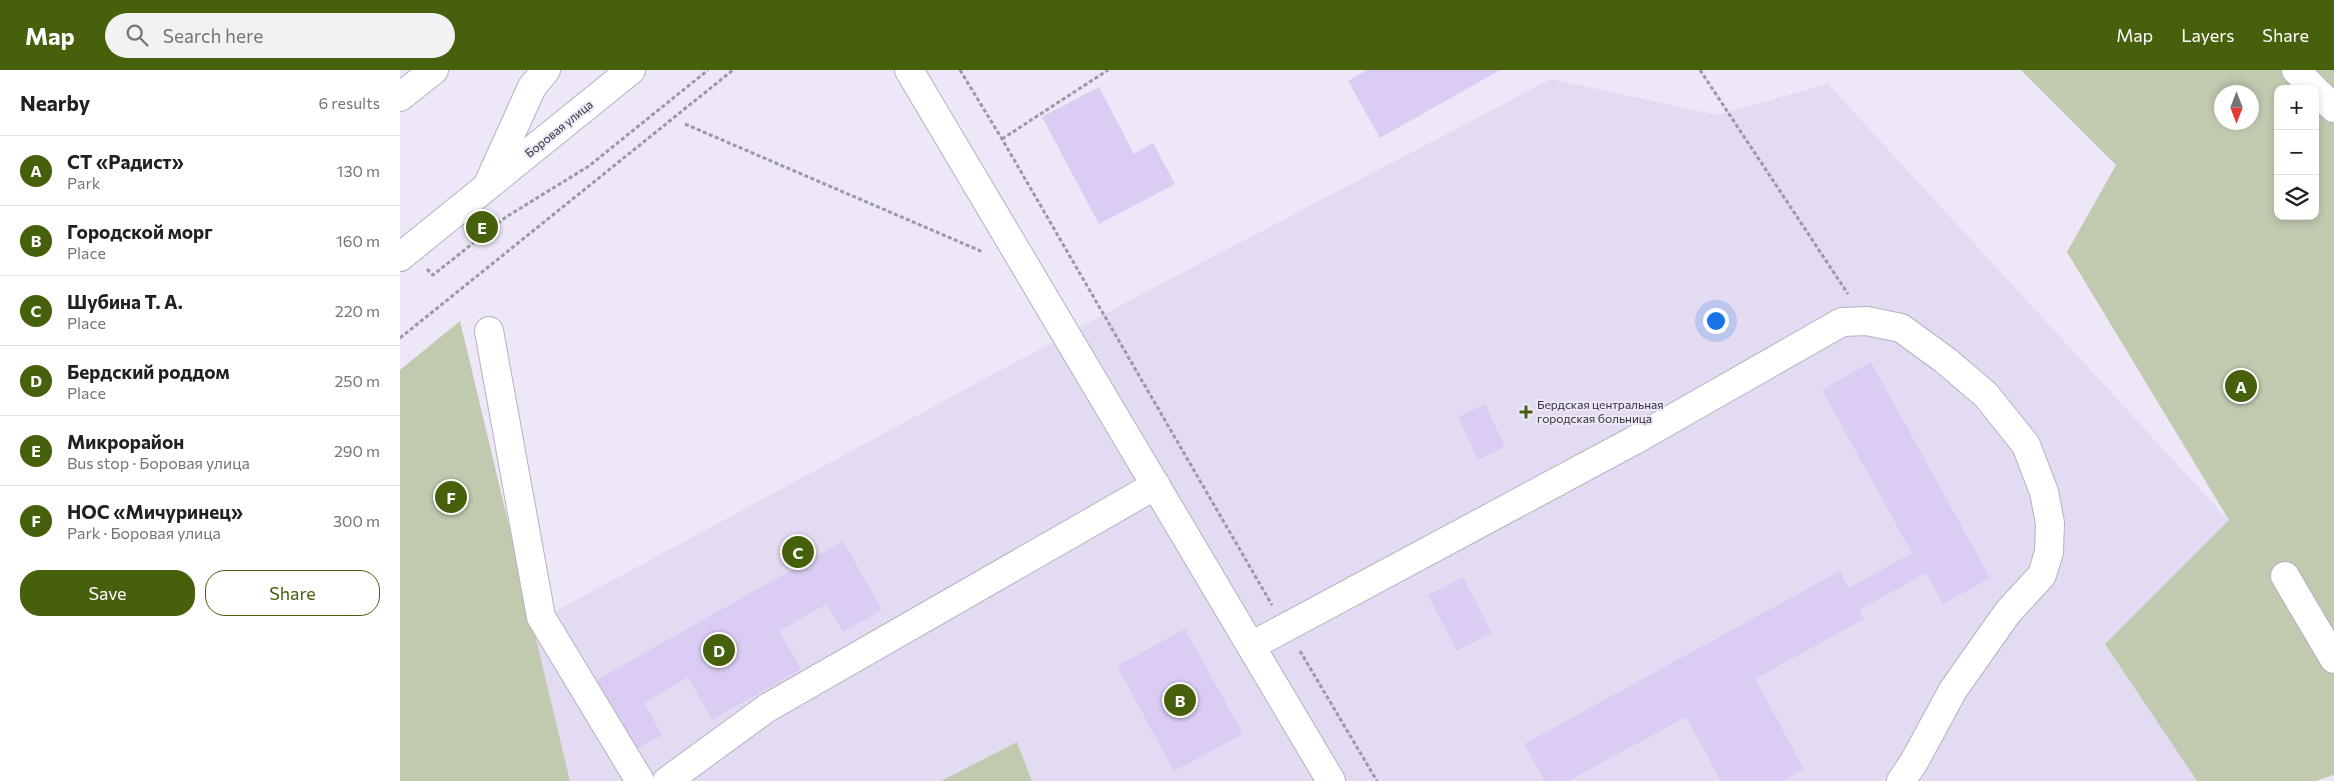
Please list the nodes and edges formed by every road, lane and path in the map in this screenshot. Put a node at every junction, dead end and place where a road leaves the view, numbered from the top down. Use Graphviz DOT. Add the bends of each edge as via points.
graph roads {
  1 [pos="434,70"];
  2 [pos="546,70"];
  3 [pos="631,70"];
  4 [pos="708,70"];
  5 [pos="733,70"];
  6 [pos="909,70"];
  7 [pos="960,70"];
  8 [pos="1108,70"];
  9 [pos="1700,70"];
  10 [pos="2296,70"];
  11 [pos="2311,85"];
  12 [pos="2319,93"];
  13 [pos="400,97"];
  14 [pos="2334,108"];
  15 [pos="684,124"];
  16 [pos="1002,139"];
  17 [pos="486,188"];
  18 [pos="404,253"];
  19 [pos="1028,271"];
  20 [pos="1867,321"];
  21 [pos="489,332"];
  22 [pos="400,338"];
  23 [pos="1156,485"];
  24 [pos="2285,576"];
  25 [pos="1285,626"];
  26 [pos="1251,646"];
  27 [pos="2334,659"];
  28 [pos="640,781"];
  29 [pos="667,781"];
  30 [pos="1331,781"];
  31 [pos="1377,781"];
  32 [pos="1901,781"];
  1 -- 13 [label="street"];
  2 -- 17 [label="street, Боровая улица" via="532,87"];
  3 -- 17 [label="street, Боровая улица"];
  4 -- 18 [label="path" via="589,166 506,217 433,275"];
  5 -- 22 [label="path"];
  6 -- 19 [label="street"];
  7 -- 16 [label="path"];
  8 -- 16 [label="path"];
  9 -- 20 [label="path"];
  10 -- 11 [label="street"];
  12 -- 14 [label="street"];
  15 -- 19 [label="path"];
  16 -- 25 [label="path"];
  17 -- 18 [label="street, Боровая улица"];
  19 -- 23 [label="street"];
  20 -- 25 [label="street" via="1842,322 1633,442"];
  20 -- 32 [label="street" via="1901,328 1986,395 2026,445 2044,492 2050,523 2049,552 2042,575 2008,612 1953,690"];
  21 -- 28 [label="street" via="541,618"];
  23 -- 26 [label="street"];
  23 -- 29 [label="street" via="767,708"];
  24 -- 27 [label="street"];
  25 -- 26 [label="street"];
  25 -- 31 [label="path"];
  26 -- 30 [label="street"];
}
